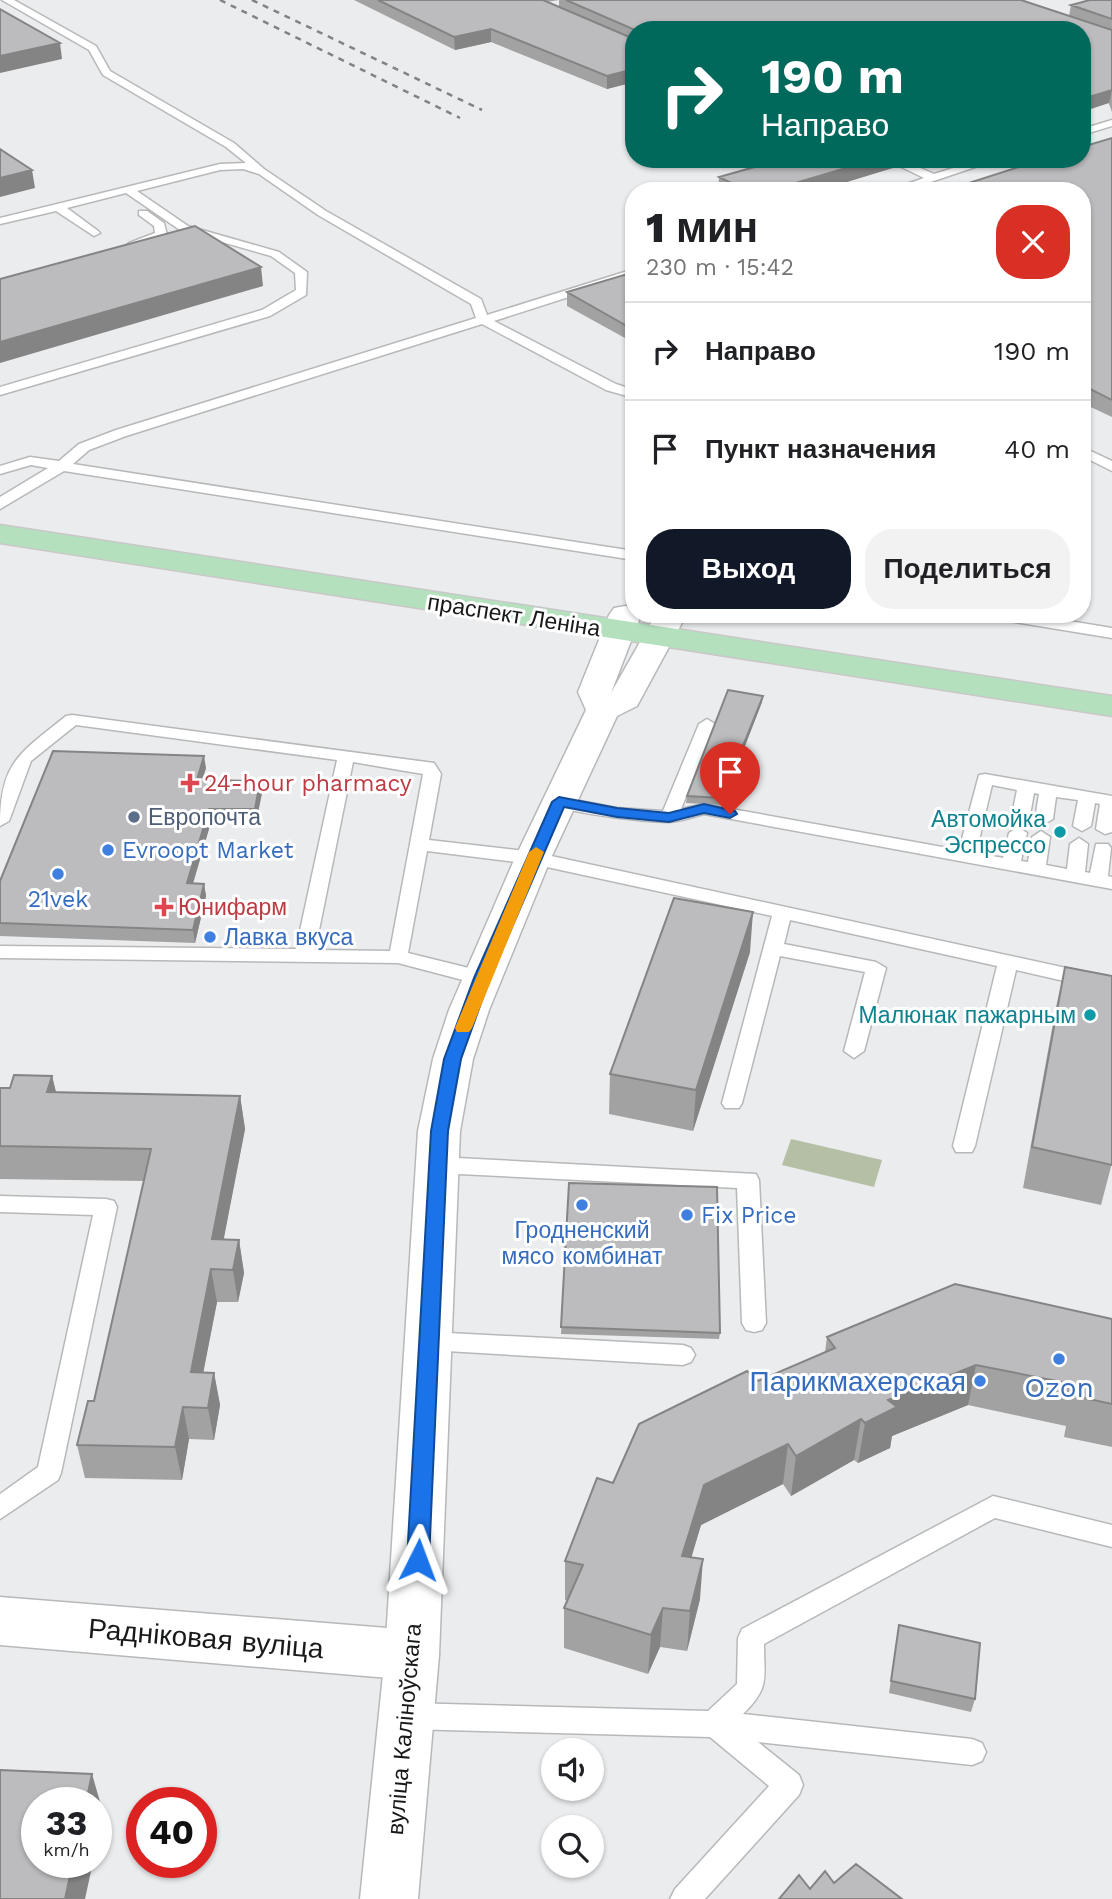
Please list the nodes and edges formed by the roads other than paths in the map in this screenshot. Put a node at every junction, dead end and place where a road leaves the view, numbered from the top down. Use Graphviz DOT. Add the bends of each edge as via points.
graph roads {
  1 [pos="7,0"];
  2 [pos="1112,123"];
  3 [pos="1091,129"];
  4 [pos="230,145"];
  5 [pos="220,167"];
  6 [pos="911,168"];
  7 [pos="966,168"];
  8 [pos="263,172"];
  9 [pos="934,178"];
  10 [pos="921,182"];
  11 [pos="128,190"];
  12 [pos="112,194"];
  13 [pos="58,207"];
  14 [pos="0,221"];
  15 [pos="94,233"];
  16 [pos="125,248"];
  17 [pos="625,275"];
  18 [pos="483,320"];
  19 [pos="0,391"];
  20 [pos="625,391"];
  21 [pos="1091,456"];
  22 [pos="62,466"];
  23 [pos="1112,467"];
  24 [pos="0,470"];
  25 [pos="2,516"];
  26 [pos="625,555"];
  27 [pos="622,623"];
  28 [pos="1052,623"];
  29 [pos="663,629"];
  30 [pos="1112,633"];
  31 [pos="1112,688"];
  32 [pos="1112,706"];
  33 [pos="603,710"];
  34 [pos="708,724"];
  35 [pos="346,757"];
  36 [pos="985,779"];
  37 [pos="1026,787"];
  38 [pos="1048,790"];
  39 [pos="1087,797"];
  40 [pos="1110,801"];
  41 [pos="559,802"];
  42 [pos="669,817"];
  43 [pos="0,821"];
  44 [pos="1105,829"];
  45 [pos="419,845"];
  46 [pos="1102,848"];
  47 [pos="966,857"];
  48 [pos="533,858"];
  49 [pos="1011,865"];
  50 [pos="1036,870"];
  51 [pos="1075,877"];
  52 [pos="1105,882"];
  53 [pos="782,913"];
  54 [pos="773,948"];
  55 [pos="0,952"];
  56 [pos="304,956"];
  57 [pos="398,957"];
  58 [pos="1008,963"];
  59 [pos="482,978"];
  60 [pos="1112,985"];
  61 [pos="853,1051"];
  62 [pos="732,1103"];
  63 [pos="964,1146"];
  64 [pos="438,1164"];
  65 [pos="0,1204"];
  66 [pos="754,1323"];
  67 [pos="429,1341"];
  68 [pos="683,1355"];
  69 [pos="0,1508"];
  70 [pos="1112,1536"];
  71 [pos="0,1621"];
  72 [pos="412,1655"];
  73 [pos="407,1716"];
  74 [pos="715,1724"];
  75 [pos="972,1752"];
  76 [pos="389,1899"];
  77 [pos="685,1899"];
  1 -- 4 [label="lane" via="93,48 106,73"];
  2 -- 3 [label="lane"];
  4 -- 5 [label="lane"];
  4 -- 8 [label="lane"];
  5 -- 8 [label="lane" via="244,166"];
  5 -- 11 [label="lane"];
  6 -- 9 [label="lane"];
  7 -- 9 [label="lane"];
  8 -- 18 [label="lane" via="322,213 477,302"];
  9 -- 10 [label="lane"];
  11 -- 12 [label="lane"];
  11 -- 19 [label="lane" via="184,228 275,254 301,272 302,292 266,313"];
  12 -- 13 [label="lane"];
  12 -- 16 [label="lane" via="160,225 161,235"];
  13 -- 14 [label="lane"];
  13 -- 15 [label="lane"];
  17 -- 18 [label="lane"];
  18 -- 20 [label="lane"];
  18 -- 22 [label="lane" via="121,433 84,447"];
  21 -- 23 [label="lane"];
  22 -- 24 [label="lane" via="30,461"];
  22 -- 25 [label="lane" via="13,493"];
  22 -- 26 [label="lane"];
  25 -- 27 [label="main road, праспект Леніна"];
  27 -- 29 [label="main road, праспект Леніна"];
  27 -- 33 [label="street" via="594,692"];
  28 -- 30 [label="lane"];
  29 -- 31 [label="main road, праспект Леніна"];
  29 -- 32 [label="main road, праспект Леніна"];
  29 -- 33 [label="street, вуліца Каліноўскага" via="625,699"];
  33 -- 41 [label="street, вуліца Каліноўскага"];
  34 -- 42 [label="lane"];
  35 -- 43 [label="lane" via="72,720 23,759"];
  35 -- 45 [label="lane" via="428,767 432,774"];
  35 -- 56 [label="lane"];
  36 -- 37 [label="lane"];
  36 -- 47 [label="lane"];
  37 -- 38 [label="lane"];
  37 -- 49 [label="lane"];
  38 -- 39 [label="lane"];
  38 -- 50 [label="lane"];
  39 -- 40 [label="lane"];
  39 -- 51 [label="lane"];
  40 -- 44 [label="lane"];
  41 -- 42 [label="lane"];
  41 -- 48 [label="street, вуліца Каліноўскага"];
  42 -- 47 [label="lane" via="704,809"];
  45 -- 48 [label="lane"];
  45 -- 57 [label="lane"];
  46 -- 52 [label="lane"];
  47 -- 49 [label="lane"];
  48 -- 53 [label="lane"];
  48 -- 59 [label="street, вуліца Каліноўскага"];
  49 -- 50 [label="lane"];
  50 -- 51 [label="lane"];
  51 -- 52 [label="lane"];
  53 -- 54 [label="lane"];
  53 -- 58 [label="lane"];
  54 -- 61 [label="lane" via="876,968"];
  54 -- 62 [label="lane"];
  55 -- 56 [label="lane"];
  56 -- 57 [label="lane"];
  57 -- 59 [label="lane"];
  58 -- 60 [label="lane"];
  58 -- 63 [label="lane"];
  59 -- 64 [label="street, вуліца Каліноўскага" via="453,1059 439,1131"];
  64 -- 66 [label="lane" via="748,1180"];
  64 -- 67 [label="street, вуліца Каліноўскага"];
  65 -- 69 [label="lane" via="106,1207 50,1473"];
  67 -- 68 [label="lane"];
  67 -- 72 [label="street, вуліца Каліноўскага"];
  70 -- 74 [label="lane" via="993,1507 751,1638 750,1689"];
  71 -- 72 [label="street, Радніковая вуліца"];
  72 -- 73 [label="street, вуліца Каліноўскага"];
  73 -- 74 [label="lane"];
  73 -- 76 [label="street, вуліца Каліноўскага"];
  74 -- 75 [label="lane"];
  74 -- 77 [label="lane" via="789,1785"];
}
